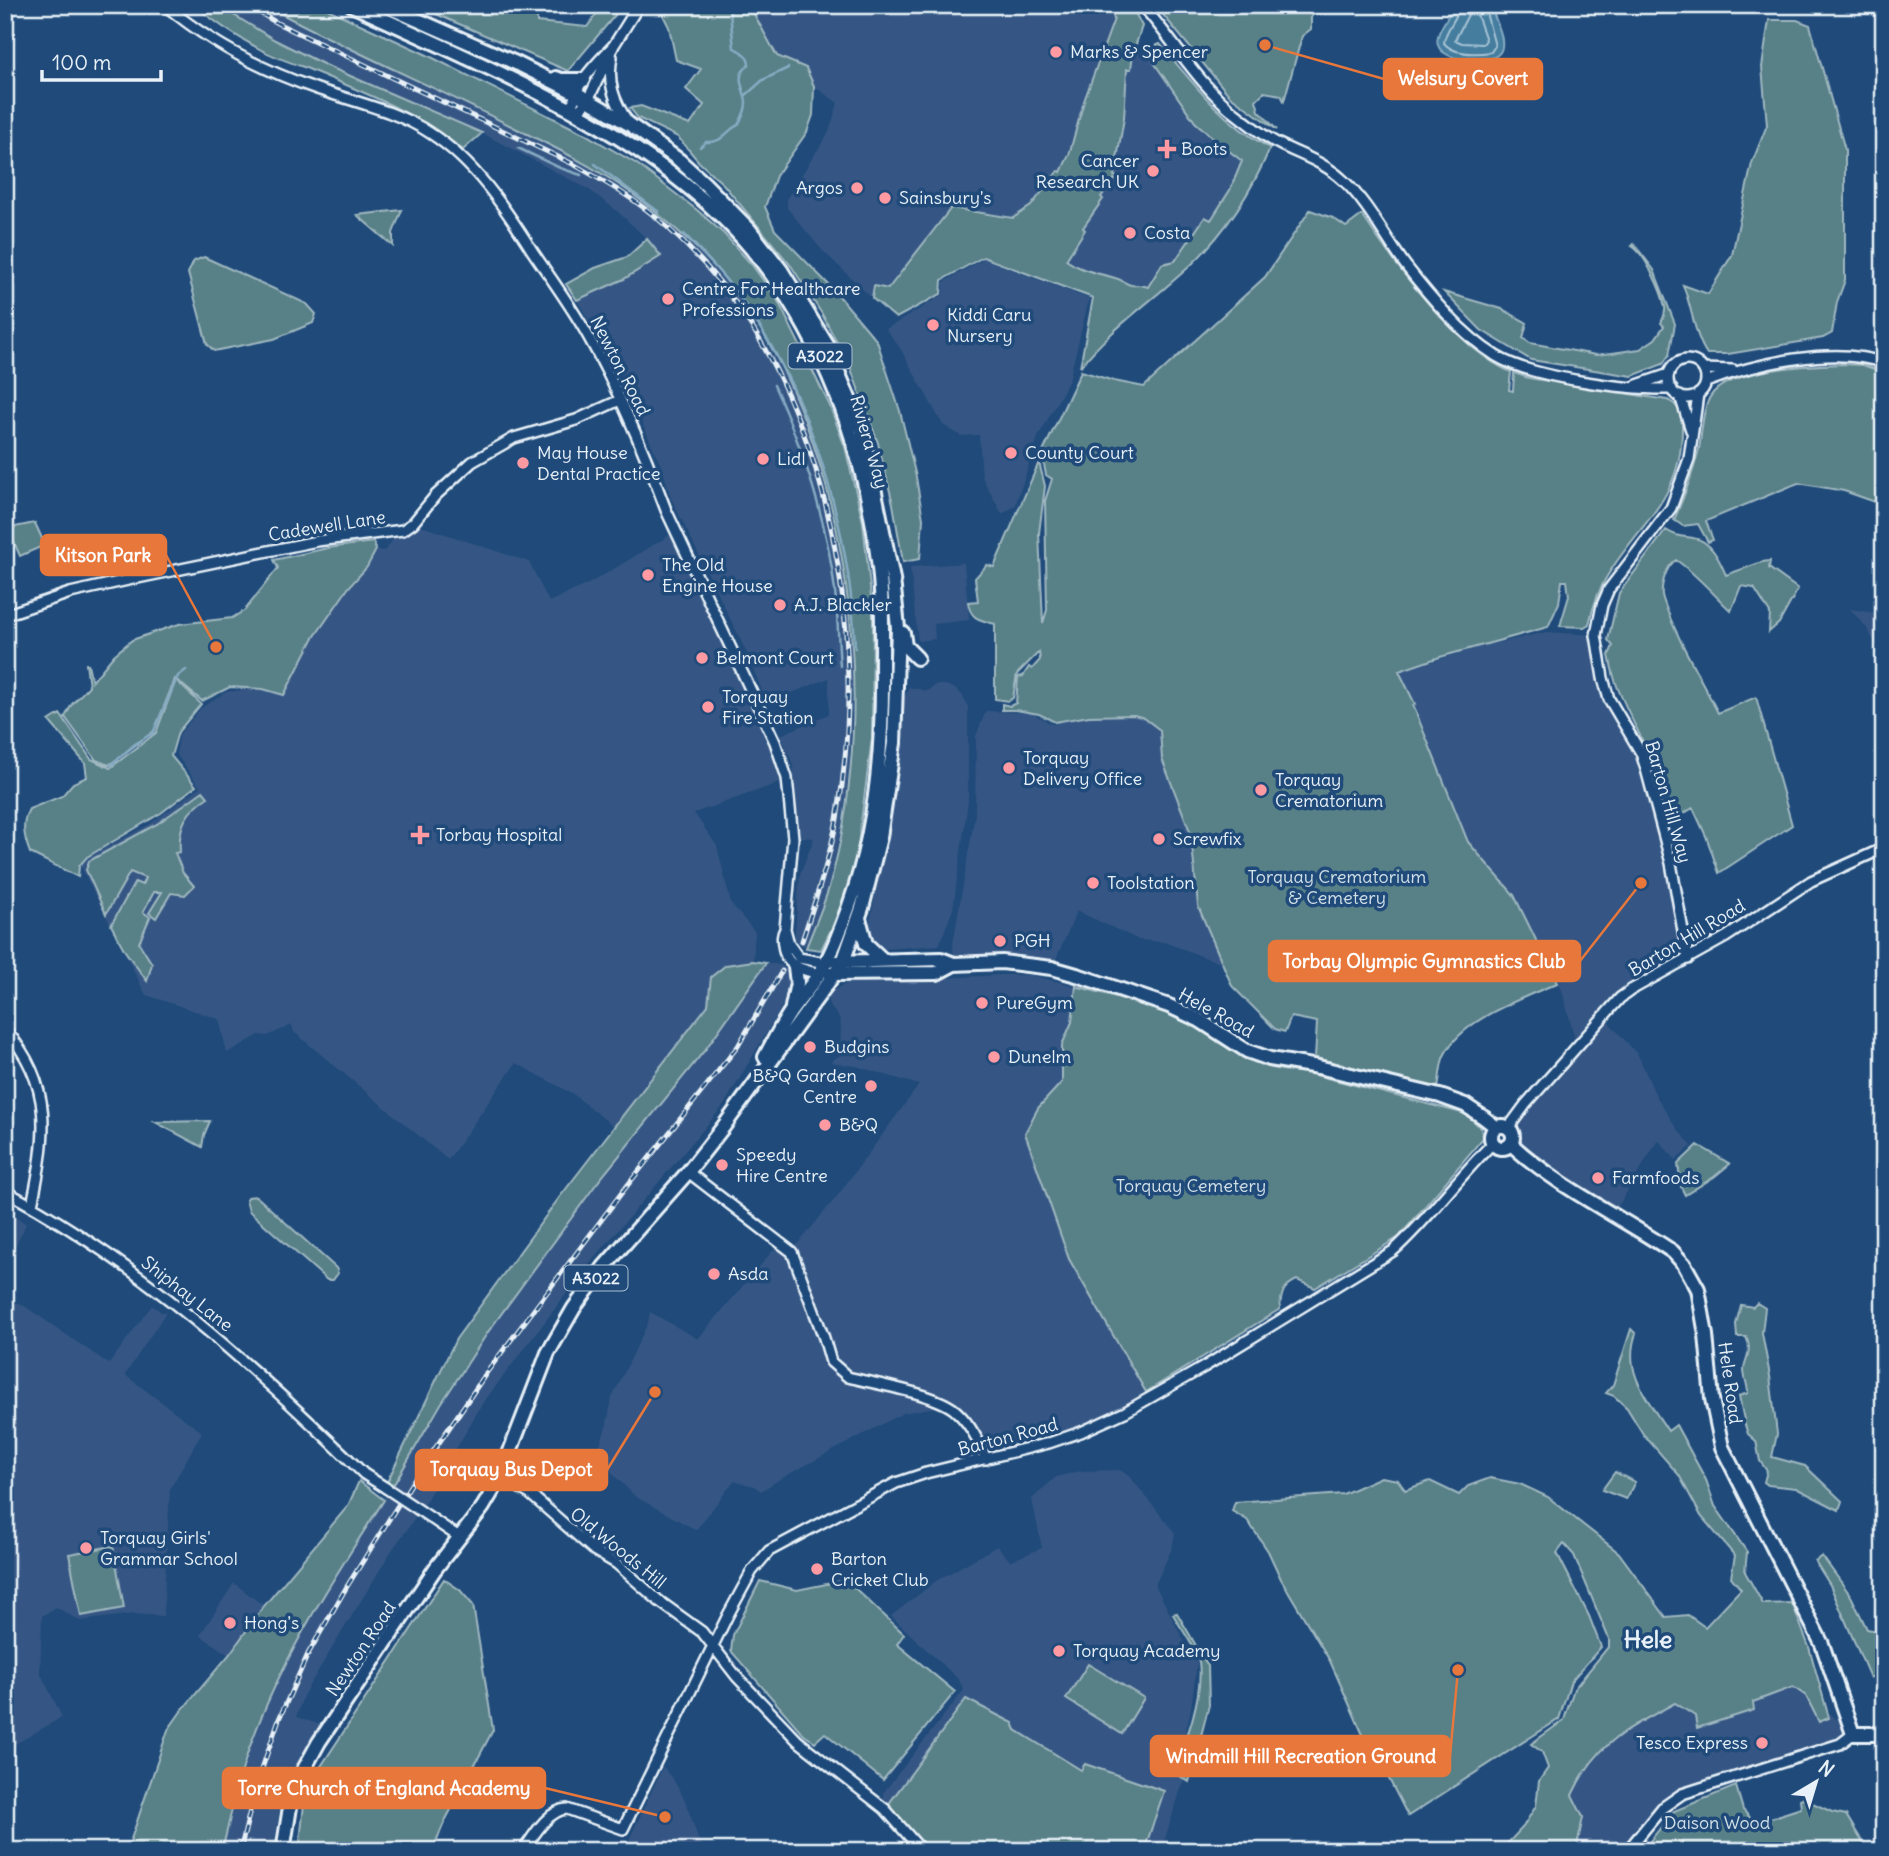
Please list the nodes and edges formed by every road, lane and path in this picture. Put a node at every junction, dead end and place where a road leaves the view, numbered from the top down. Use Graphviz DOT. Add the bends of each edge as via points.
graph roads {
  1 [pos="165,5"];
  2 [pos="352,5"];
  3 [pos="639,5"];
  4 [pos="1142,5"];
  5 [pos="388,7"];
  6 [pos="614,45"];
  7 [pos="584,80"];
  8 [pos="582,96"];
  9 [pos="572,111"];
  10 [pos="629,124"];
  11 [pos="1884,363"];
  12 [pos="1703,369"];
  13 [pos="1739,370"];
  14 [pos="1669,373"];
  15 [pos="1706,382"];
  16 [pos="1632,387"];
  17 [pos="1676,393"];
  18 [pos="1698,394"];
  19 [pos="620,400"];
  20 [pos="1692,435"];
  21 [pos="893,579"];
  22 [pos="5,615"];
  23 [pos="918,658"];
  24 [pos="1884,848"];
  25 [pos="859,918"];
  26 [pos="785,929"];
  27 [pos="882,959"];
  28 [pos="1688,960"];
  29 [pos="843,962"];
  30 [pos="954,964"];
  31 [pos="795,968"];
  32 [pos="823,968"];
  33 [pos="836,974"];
  34 [pos="792,1011"];
  35 [pos="5,1029"];
  36 [pos="740,1105"];
  37 [pos="1502,1127"];
  38 [pos="1493,1143"];
  39 [pos="1511,1144"];
  40 [pos="688,1172"];
  41 [pos="5,1191"];
  42 [pos="32,1205"];
  43 [pos="986,1459"];
  44 [pos="499,1480"];
  45 [pos="459,1537"];
  46 [pos="714,1645"];
  47 [pos="1853,1734"];
  48 [pos="1884,1734"];
  49 [pos="284,1851"];
  50 [pos="523,1851"];
  51 [pos="922,1851"];
  52 [pos="1626,1851"];
  1 -- 19 [label="street, Newton Road" via="239,56 394,115 451,150 502,205 587,335"];
  2 -- 9 [label="main road, Riviera Way / A3022"];
  3 -- 6 [label="street"];
  4 -- 16 [label="street" via="1203,82 1235,113 1278,144 1321,163 1350,186 1416,279 1478,343 1525,369"];
  5 -- 7 [label="main road, Riviera Way" via="561,80"];
  5 -- 8 [label="main road, Riviera Way / A3022"];
  6 -- 7 [label="street"];
  6 -- 8 [label="street"];
  6 -- 10 [label="street" via="610,85"];
  7 -- 8 [label="street"];
  8 -- 9 [label="street"];
  8 -- 10 [label="main road, Riviera Way / A3022"];
  9 -- 32 [label="main road, Riviera Way / A3022" via="651,159 737,234 797,314 836,390 849,432 879,562 883,701 868,835 851,901"];
  10 -- 21 [label="main road, Riviera Way / A3022" via="679,160 749,229 804,304 832,356 862,430"];
  11 -- 13 [label="street" via="1824,356"];
  12 -- 13 [label="street"];
  12 -- 14 [label="street" via="1682,360"];
  12 -- 15 [label="street"];
  13 -- 15 [label="street"];
  14 -- 16 [label="street"];
  14 -- 17 [label="street"];
  15 -- 18 [label="street"];
  16 -- 17 [label="street"];
  17 -- 18 [label="street" via="1688,398"];
  17 -- 20 [label="street, Barton Hill Way"];
  18 -- 20 [label="street, Barton Hill Way"];
  19 -- 22 [label="street, Cadewell Lane" via="576,420 514,438 472,462 403,530 317,541 128,580"];
  19 -- 26 [label="street, Newton Road" via="666,510 762,709 785,771 793,838"];
  20 -- 28 [label="street, Barton Hill Way" via="1689,459 1671,508 1609,589 1596,635 1609,699 1646,769 1671,863"];
  21 -- 23 [label="main road" via="899,592 905,646"];
  21 -- 25 [label="main road, Riviera Way / A3022" via="898,628 894,743 880,837"];
  24 -- 28 [label="street, Barton Hill Road" via="1811,881"];
  25 -- 27 [label="main road" via="866,943"];
  25 -- 29 [label="main road, Riviera Way / A3022"];
  26 -- 31 [label="street, Newton Road" via="783,954"];
  26 -- 32 [label="street" via="799,958"];
  27 -- 29 [label="main road, Hele Road"];
  27 -- 30 [label="main road, Hele Road" via="941,959"];
  28 -- 37 [label="street, Barton Hill Road" via="1620,998"];
  29 -- 32 [label="main road, Hele Road"];
  29 -- 33 [label="main road, A3022"];
  30 -- 33 [label="main road, Hele Road" via="937,972"];
  30 -- 37 [label="main road, Hele Road" via="1002,962 1080,976 1169,1006 1247,1051 1440,1096"];
  31 -- 32 [label="street"];
  31 -- 34 [label="main road"];
  32 -- 33 [label="main road, Hele Road"];
  32 -- 34 [label="main road, A3022"];
  33 -- 36 [label="main road, A3022"];
  34 -- 36 [label="main road, A3022"];
  35 -- 42 [label="street" via="30,1065 42,1101 41,1162"];
  36 -- 40 [label="main road, A3022"];
  37 -- 38 [label="main road" via="1491,1135"];
  37 -- 39 [label="main road" via="1514,1134"];
  38 -- 39 [label="main road" via="1504,1148"];
  38 -- 43 [label="street, Barton Road" via="1409,1237 1376,1261 1125,1412 1049,1443"];
  39 -- 47 [label="main road, Hele Road" via="1564,1184 1673,1252 1691,1275 1698,1289 1722,1447 1822,1644"];
  40 -- 43 [label="street" via="792,1252 831,1362 838,1370 848,1377 934,1399 957,1411 976,1435"];
  40 -- 44 [label="main road, A3022" via="574,1308 548,1353"];
  41 -- 42 [label="street, Shiphay Lane"];
  42 -- 45 [label="street, Shiphay Lane, bridge" via="161,1292 218,1337 364,1474"];
  43 -- 46 [label="street, Barton Road" via="895,1483 769,1550 752,1571"];
  44 -- 45 [label="main road, Newton Road / A3022"];
  44 -- 46 [label="street, Old Woods Hill" via="530,1494"];
  45 -- 49 [label="main road, Newton Road / A3022" via="298,1780"];
  46 -- 50 [label="street, Barton Road" via="623,1829 559,1809"];
  46 -- 51 [label="street, Old Woods Hill" via="737,1677 798,1741 885,1809"];
  47 -- 48 [label="main road"];
  47 -- 52 [label="street" via="1840,1744 1682,1794 1662,1808"];
}
